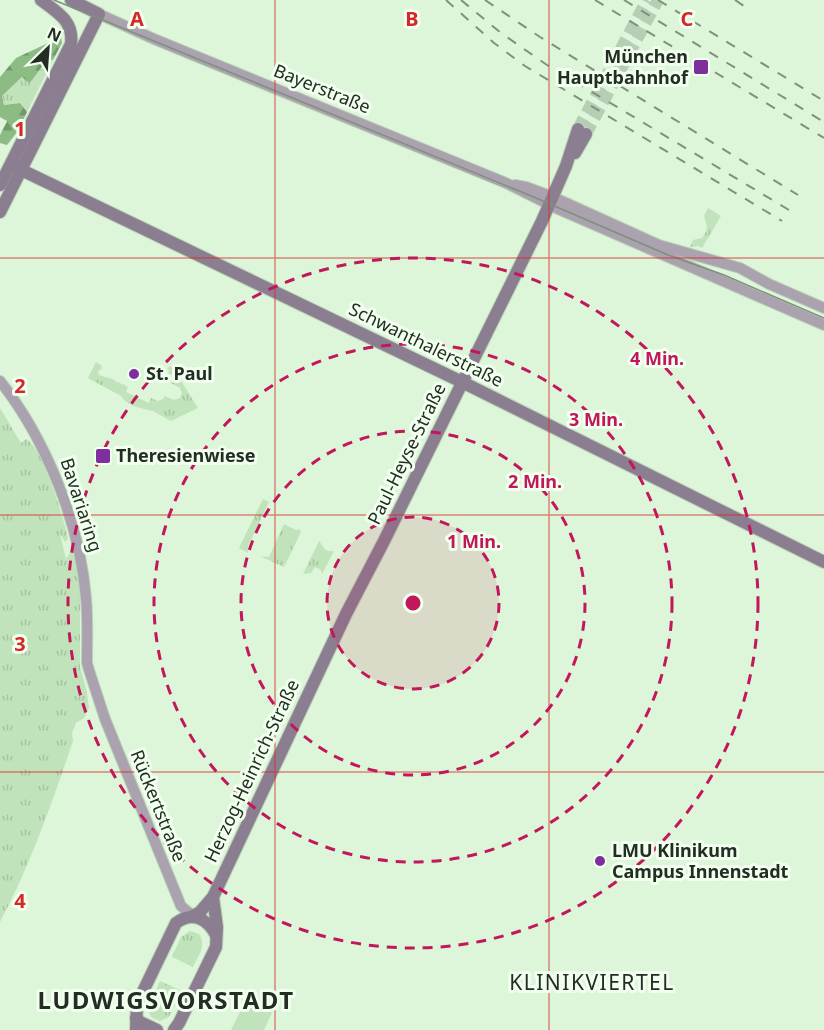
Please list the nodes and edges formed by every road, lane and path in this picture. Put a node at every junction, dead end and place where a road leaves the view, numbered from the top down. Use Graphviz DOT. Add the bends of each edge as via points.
graph roads {
  1 [pos="71,0"];
  2 [pos="45,3"];
  3 [pos="97,16"];
  4 [pos="582,132"];
  5 [pos="17,167"];
  6 [pos="0,185"];
  7 [pos="551,201"];
  8 [pos="0,212"];
  9 [pos="824,308"];
  10 [pos="824,325"];
  11 [pos="1,381"];
  12 [pos="462,382"];
  13 [pos="824,562"];
  14 [pos="323,661"];
  15 [pos="105,719"];
  16 [pos="213,897"];
  17 [pos="181,906"];
  18 [pos="193,916"];
  19 [pos="176,923"];
  20 [pos="216,935"];
  21 [pos="136,1024"];
  22 [pos="157,1030"];
  23 [pos="174,1030"];
  1 -- 3 [label="main road, Bayerstraße"];
  2 -- 5 [label="main road" via="68,23 71,44"];
  3 -- 5 [label="main road"];
  3 -- 7 [label="street, Bayerstraße" via="506,183 526,187"];
  4 -- 7 [label="main road, Paul-Heyse-Straße"];
  5 -- 6 [label="main road"];
  5 -- 8 [label="main road"];
  5 -- 12 [label="main road, Schwanthalerstraße"];
  7 -- 9 [label="street, Bayerstraße" via="659,245 740,268"];
  7 -- 10 [label="street, Bayerstraße"];
  7 -- 12 [label="main road, Paul-Heyse-Straße"];
  11 -- 15 [label="street, Bavariaring" via="25,418 61,493 87,598 87,663"];
  12 -- 13 [label="main road, Schwanthalerstraße"];
  12 -- 14 [label="main road, Paul-Heyse-Straße"];
  14 -- 16 [label="main road, Herzog-Heinrich-Straße"];
  15 -- 17 [label="street, Rückertstraße"];
  16 -- 18 [label="main road, Herzog-Heinrich-Straße"];
  16 -- 20 [label="main road, Herzog-Heinrich-Straße"];
  17 -- 18 [label="street, Rückertstraße"];
  17 -- 19 [label="street"];
  18 -- 19 [label="main road"];
  18 -- 20 [label="main road" via="207,922"];
  19 -- 21 [label="main road" via="137,1004"];
  20 -- 23 [label="main road, Herzog-Heinrich-Straße" via="213,954"];
  21 -- 22 [label="main road"];
}
